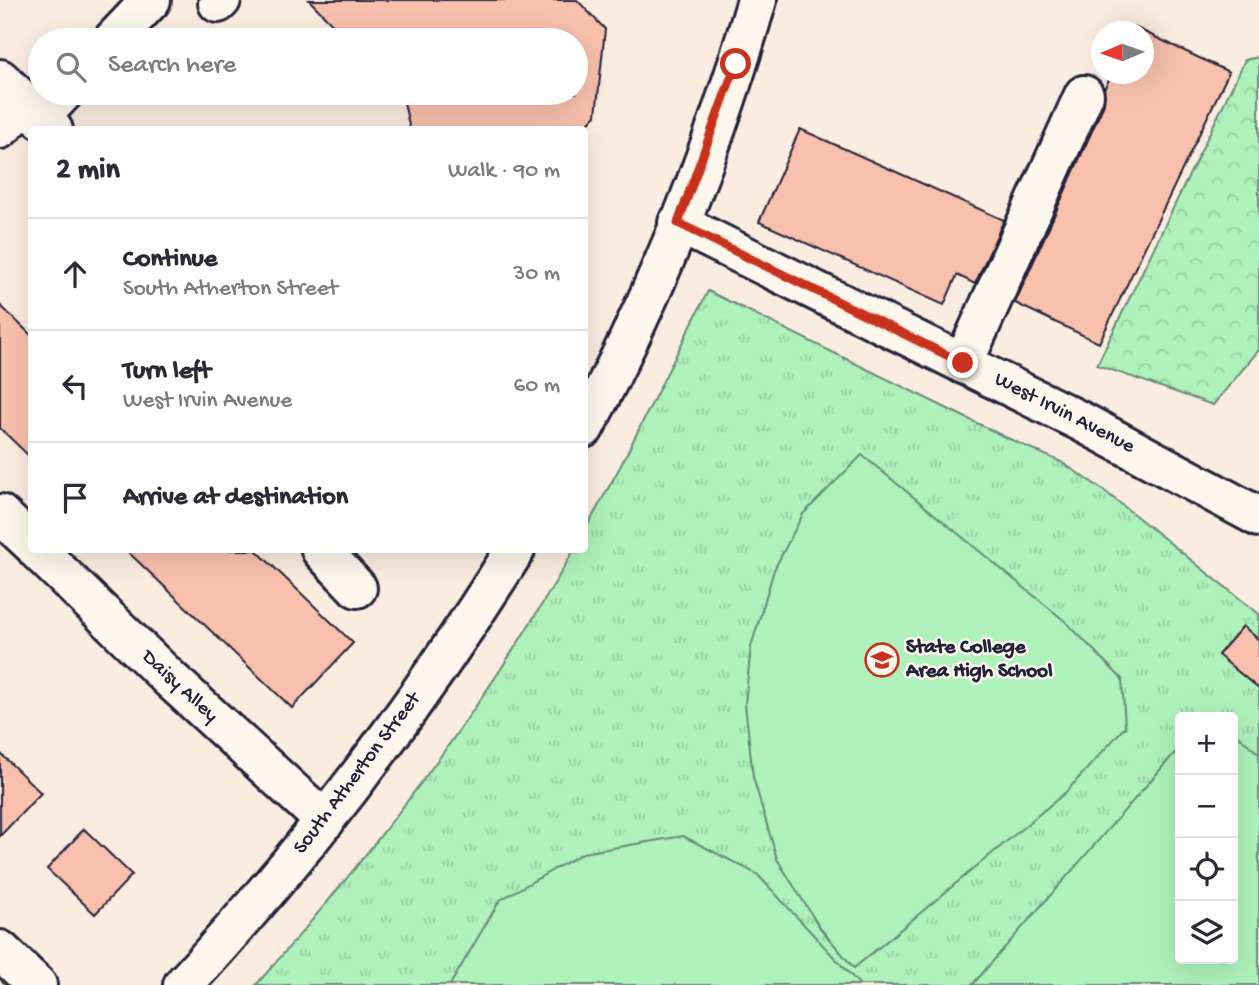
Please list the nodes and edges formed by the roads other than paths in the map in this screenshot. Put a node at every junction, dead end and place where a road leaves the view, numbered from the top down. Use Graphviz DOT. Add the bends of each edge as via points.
graph roads {
  1 [pos="151,0"];
  2 [pos="757,0"];
  3 [pos="124,28"];
  4 [pos="1084,95"];
  5 [pos="678,223"];
  6 [pos="963,363"];
  7 [pos="589,407"];
  8 [pos="0,514"];
  9 [pos="1259,517"];
  10 [pos="28,540"];
  11 [pos="40,553"];
  12 [pos="324,553"];
  13 [pos="506,554"];
  14 [pos="357,587"];
  15 [pos="325,821"];
  16 [pos="0,950"];
  17 [pos="37,985"];
  18 [pos="183,985"];
  1 -- 3 [label="main road"];
  2 -- 5 [label="main road"];
  4 -- 6 [label="main road"];
  5 -- 6 [label="main road, West Irvin Avenue"];
  5 -- 7 [label="main road"];
  6 -- 9 [label="main road, West Irvin Avenue"];
  8 -- 10 [label="main road"];
  11 -- 15 [label="main road, Daisy Alley"];
  12 -- 14 [label="main road"];
  13 -- 15 [label="main road, South Atherton Street" via="404,717"];
  15 -- 18 [label="main road, South Atherton Street"];
  16 -- 17 [label="main road"];
}
